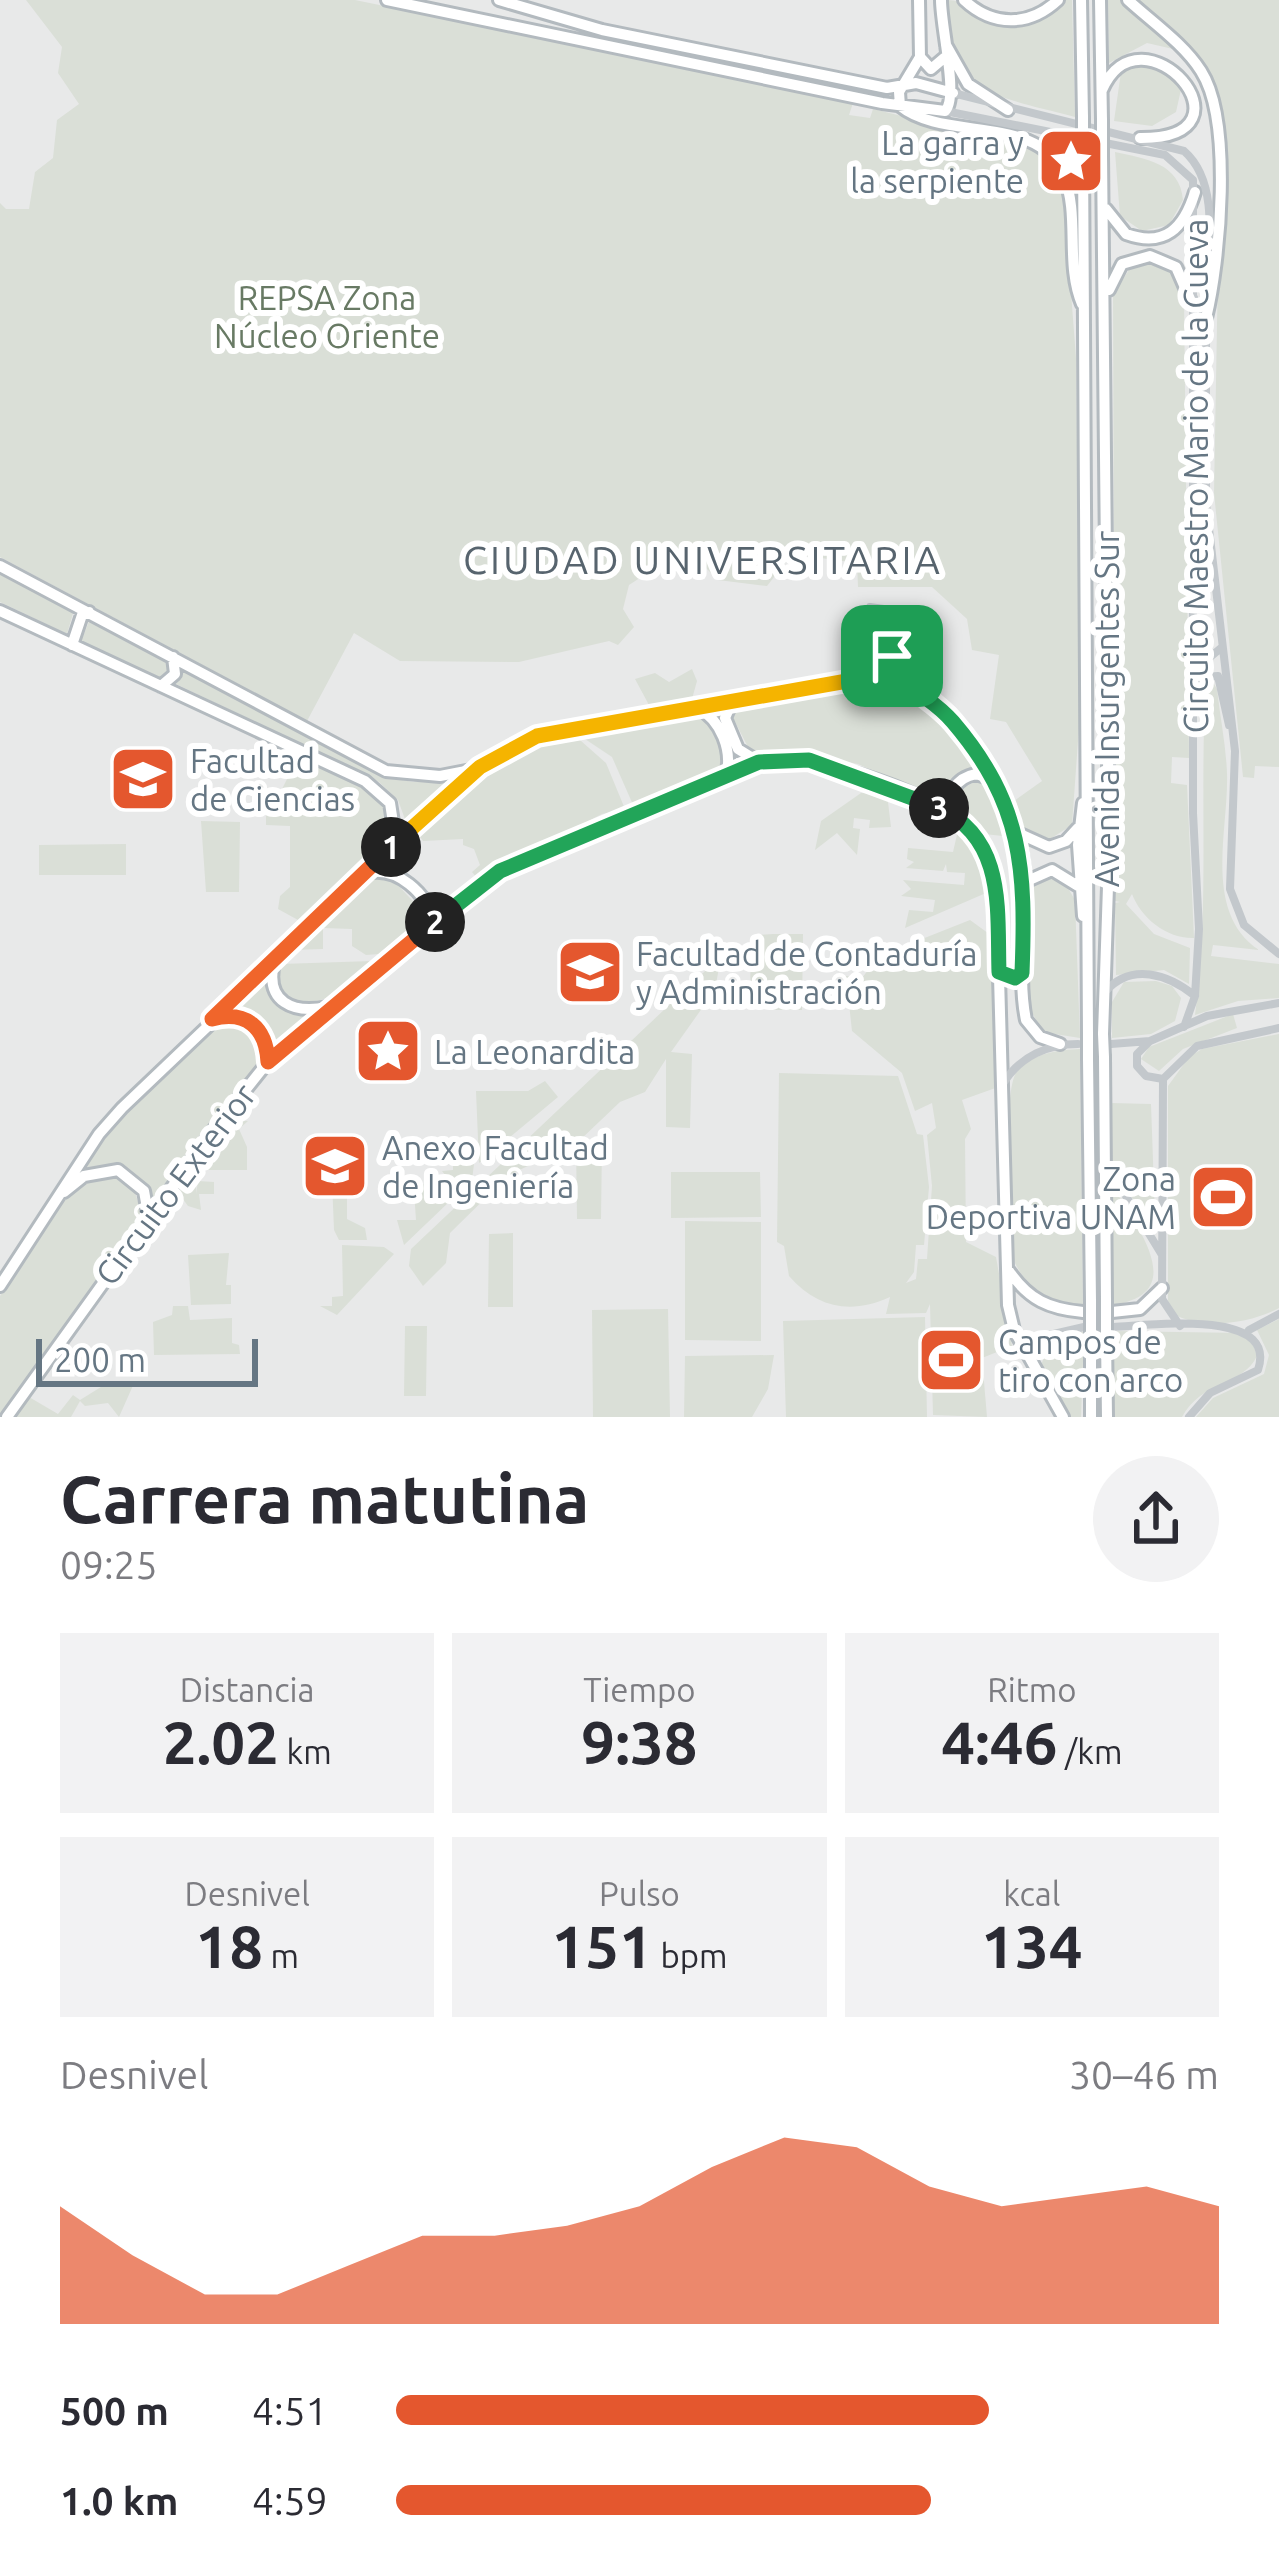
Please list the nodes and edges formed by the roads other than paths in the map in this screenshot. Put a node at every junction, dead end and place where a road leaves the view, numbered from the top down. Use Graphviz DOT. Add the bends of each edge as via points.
graph roads {
  1 [pos="387,0"];
  2 [pos="500,0"];
  3 [pos="919,0"];
  4 [pos="941,0"];
  5 [pos="964,0"];
  6 [pos="1058,0"];
  7 [pos="1081,0"];
  8 [pos="1100,0"];
  9 [pos="1128,0"];
  10 [pos="513,5"];
  11 [pos="490,21"];
  12 [pos="941,34"];
  13 [pos="920,57"];
  14 [pos="944,58"];
  15 [pos="902,86"];
  16 [pos="1102,90"];
  17 [pos="953,93"];
  18 [pos="900,106"];
  19 [pos="1008,110"];
  20 [pos="945,111"];
  21 [pos="1140,138"];
  22 [pos="1195,192"];
  23 [pos="1103,193"];
  24 [pos="1190,299"];
  25 [pos="1085,311"];
  26 [pos="1206,318"];
  27 [pos="1103,329"];
  28 [pos="0,566"];
  29 [pos="870,607"];
  30 [pos="0,611"];
  31 [pos="89,612"];
  32 [pos="1223,643"];
  33 [pos="1195,644"];
  34 [pos="72,645"];
  35 [pos="892,656"];
  36 [pos="173,657"];
  37 [pos="864,678"];
  38 [pos="161,686"];
  39 [pos="904,687"];
  40 [pos="733,699"];
  41 [pos="695,706"];
  42 [pos="1233,731"];
  43 [pos="1195,735"];
  44 [pos="759,762"];
  45 [pos="480,767"];
  46 [pos="1088,770"];
  47 [pos="726,776"];
  48 [pos="994,781"];
  49 [pos="953,814"];
  50 [pos="1079,825"];
  51 [pos="1017,832"];
  52 [pos="396,842"];
  53 [pos="364,874"];
  54 [pos="1024,882"];
  55 [pos="1080,890"];
  56 [pos="998,908"];
  57 [pos="1024,909"];
  58 [pos="434,922"];
  59 [pos="1279,954"];
  60 [pos="1088,955"];
  61 [pos="275,960"];
  62 [pos="999,972"];
  63 [pos="1022,973"];
  64 [pos="1104,993"];
  65 [pos="1195,996"];
  66 [pos="336,1004"];
  67 [pos="1279,1004"];
  68 [pos="1232,1009"];
  69 [pos="212,1019"];
  70 [pos="1184,1027"];
  71 [pos="1279,1028"];
  72 [pos="1237,1034"];
  73 [pos="1107,1039"];
  74 [pos="1150,1041"];
  75 [pos="1060,1044"];
  76 [pos="1078,1044"];
  77 [pos="268,1062"];
  78 [pos="1163,1079"];
  79 [pos="1004,1083"];
  80 [pos="1104,1160"];
  81 [pos="49,1208"];
  82 [pos="149,1219"];
  83 [pos="1162,1256"];
  84 [pos="1008,1268"];
  85 [pos="0,1286"];
  86 [pos="1162,1288"];
  87 [pos="1109,1306"];
  88 [pos="1083,1312"];
  89 [pos="1279,1314"];
  90 [pos="1180,1326"];
  91 [pos="1249,1330"];
  92 [pos="1088,1332"];
  93 [pos="1110,1332"];
  94 [pos="1032,1364"];
  95 [pos="1090,1415"];
  96 [pos="7,1417"];
  97 [pos="1064,1417"];
  98 [pos="1107,1417"];
  99 [pos="1189,1417"];
  1 -- 11 [label="street, Circuito Maestro Mario de la Cueva"];
  2 -- 10 [label="street, Circuito Maestro Mario de la Cueva"];
  3 -- 13 [label="street"];
  4 -- 12 [label="street"];
  5 -- 6 [label="street" via="1012,21"];
  7 -- 25 [label="street, Avenida Insurgentes Sur, bridge"];
  8 -- 16 [label="street, Avenida Insurgentes Sur"];
  9 -- 26 [label="street" via="1194,61 1215,106 1215,267"];
  10 -- 11 [label="street"];
  10 -- 15 [label="street, Circuito Maestro Mario de la Cueva" via="602,30"];
  11 -- 18 [label="street, Circuito Maestro Mario de la Cueva"];
  12 -- 14 [label="street"];
  12 -- 19 [label="street" via="968,84"];
  13 -- 14 [label="street" via="932,69"];
  13 -- 15 [label="street"];
  14 -- 17 [label="street"];
  15 -- 17 [label="street, Circuito Maestro Mario de la Cueva"];
  15 -- 18 [label="street"];
  16 -- 21 [label="street" via="1113,67 1135,52 1163,52 1182,64 1194,90 1190,116 1168,134"];
  16 -- 23 [label="street, Avenida Insurgentes Sur, bridge"];
  17 -- 19 [label="street, Circuito Maestro Mario de la Cueva"];
  17 -- 20 [label="street"];
  18 -- 20 [label="street, Circuito Maestro Mario de la Cueva"];
  18 -- 25 [label="street" via="1029,141 1051,156 1067,184 1074,277"];
  19 -- 21 [label="street, Circuito Maestro Mario de la Cueva"];
  20 -- 22 [label="street, Circuito Maestro Mario de la Cueva" via="1165,155 1182,164"];
  21 -- 26 [label="street, Circuito Maestro Mario de la Cueva" via="1184,151 1204,179"];
  22 -- 23 [label="street" via="1180,226 1146,239 1118,228"];
  22 -- 24 [label="street, Circuito Maestro Mario de la Cueva"];
  23 -- 27 [label="street, Avenida Insurgentes Sur"];
  24 -- 27 [label="street" via="1172,263 1136,257 1110,281"];
  24 -- 33 [label="street, Circuito Maestro Mario de la Cueva"];
  25 -- 46 [label="street, Avenida Insurgentes Sur"];
  26 -- 32 [label="street, Circuito Maestro Mario de la Cueva" via="1206,503"];
  27 -- 64 [label="street, Avenida Insurgentes Sur"];
  28 -- 31 [label="street"];
  29 -- 35 [label="street" via="897,611"];
  30 -- 34 [label="street"];
  31 -- 34 [label="street"];
  31 -- 36 [label="street"];
  32 -- 33 [label="street" via="1209,658"];
  32 -- 42 [label="street, Circuito Maestro Mario de la Cueva"];
  33 -- 43 [label="street, Circuito Maestro Mario de la Cueva"];
  34 -- 38 [label="street"];
  35 -- 37 [label="street"];
  35 -- 39 [label="street"];
  36 -- 38 [label="street" via="175,674"];
  36 -- 45 [label="street" via="386,771 440,776"];
  37 -- 39 [label="street"];
  37 -- 40 [label="street"];
  38 -- 52 [label="street" via="365,781 390,803"];
  39 -- 48 [label="street" via="953,722"];
  40 -- 41 [label="street"];
  40 -- 44 [label="street" via="725,718 738,749"];
  41 -- 45 [label="street" via="537,736"];
  41 -- 47 [label="street" via="712,716 728,751"];
  42 -- 43 [label="street" via="1220,680 1209,674 1201,680"];
  42 -- 59 [label="street, Circuito Maestro Mario de la Cueva" via="1232,898 1250,932"];
  43 -- 65 [label="street, Circuito Maestro Mario de la Cueva"];
  44 -- 47 [label="street, Circuito Exterior"];
  44 -- 49 [label="street, Circuito Exterior" via="827,765"];
  45 -- 52 [label="street"];
  46 -- 50 [label="street"];
  46 -- 60 [label="street, Avenida Insurgentes Sur"];
  47 -- 58 [label="street, Circuito Exterior" via="500,871"];
  48 -- 49 [label="street" via="962,779 950,797"];
  48 -- 51 [label="street"];
  49 -- 56 [label="street" via="986,849"];
  50 -- 51 [label="street" via="1066,842 1049,847"];
  50 -- 55 [label="street"];
  51 -- 54 [label="street"];
  52 -- 53 [label="street"];
  53 -- 58 [label="street" via="398,876"];
  53 -- 61 [label="street"];
  54 -- 55 [label="street" via="1052,870"];
  54 -- 57 [label="street"];
  55 -- 60 [label="street"];
  56 -- 57 [label="street" via="1012,917"];
  56 -- 62 [label="street"];
  57 -- 63 [label="street"];
  58 -- 66 [label="street, Circuito Exterior"];
  60 -- 92 [label="street, Avenida Insurgentes Sur, bridge"];
  61 -- 66 [label="street" via="273,987 286,1006"];
  61 -- 69 [label="street"];
  62 -- 63 [label="street"];
  62 -- 79 [label="street"];
  63 -- 75 [label="street" via="1026,1020"];
  64 -- 65 [label="street" via="1143,973"];
  64 -- 73 [label="street, Avenida Insurgentes Sur"];
  65 -- 70 [label="street, Circuito Maestro Mario de la Cueva"];
  66 -- 77 [label="street, Circuito Exterior"];
  67 -- 68 [label="street"];
  68 -- 70 [label="street"];
  68 -- 72 [label="street" via="1241,1019"];
  69 -- 77 [label="street" via="251,1022 265,1038"];
  69 -- 81 [label="street" via="99,1134"];
  70 -- 74 [label="street"];
  71 -- 72 [label="street"];
  72 -- 78 [label="street" via="1190,1050"];
  73 -- 74 [label="street"];
  73 -- 80 [label="street, Avenida Insurgentes Sur, bridge"];
  74 -- 78 [label="street" via="1137,1066"];
  75 -- 76 [label="street"];
  75 -- 79 [label="street" via="1021,1062"];
  77 -- 82 [label="street, Circuito Exterior"];
  78 -- 83 [label="street"];
  79 -- 84 [label="street"];
  80 -- 83 [label="street"];
  80 -- 87 [label="street, Avenida Insurgentes Sur"];
  81 -- 82 [label="street" via="84,1176 118,1170 144,1191"];
  81 -- 85 [label="street"];
  82 -- 96 [label="street, Circuito Exterior"];
  83 -- 86 [label="street"];
  84 -- 88 [label="street" via="1035,1300"];
  84 -- 94 [label="street" via="1014,1330"];
  86 -- 87 [label="street" via="1139,1309"];
  86 -- 90 [label="street" via="1165,1310"];
  87 -- 93 [label="street, Avenida Insurgentes Sur, bridge"];
  89 -- 91 [label="street"];
  90 -- 91 [label="street"];
  90 -- 93 [label="street"];
  91 -- 99 [label="street" via="1262,1347 1258,1370 1210,1393"];
  92 -- 94 [label="street" via="1045,1336"];
  92 -- 95 [label="street, Avenida Insurgentes Sur"];
  93 -- 98 [label="street, Avenida Insurgentes Sur"];
  94 -- 97 [label="street"];
}
